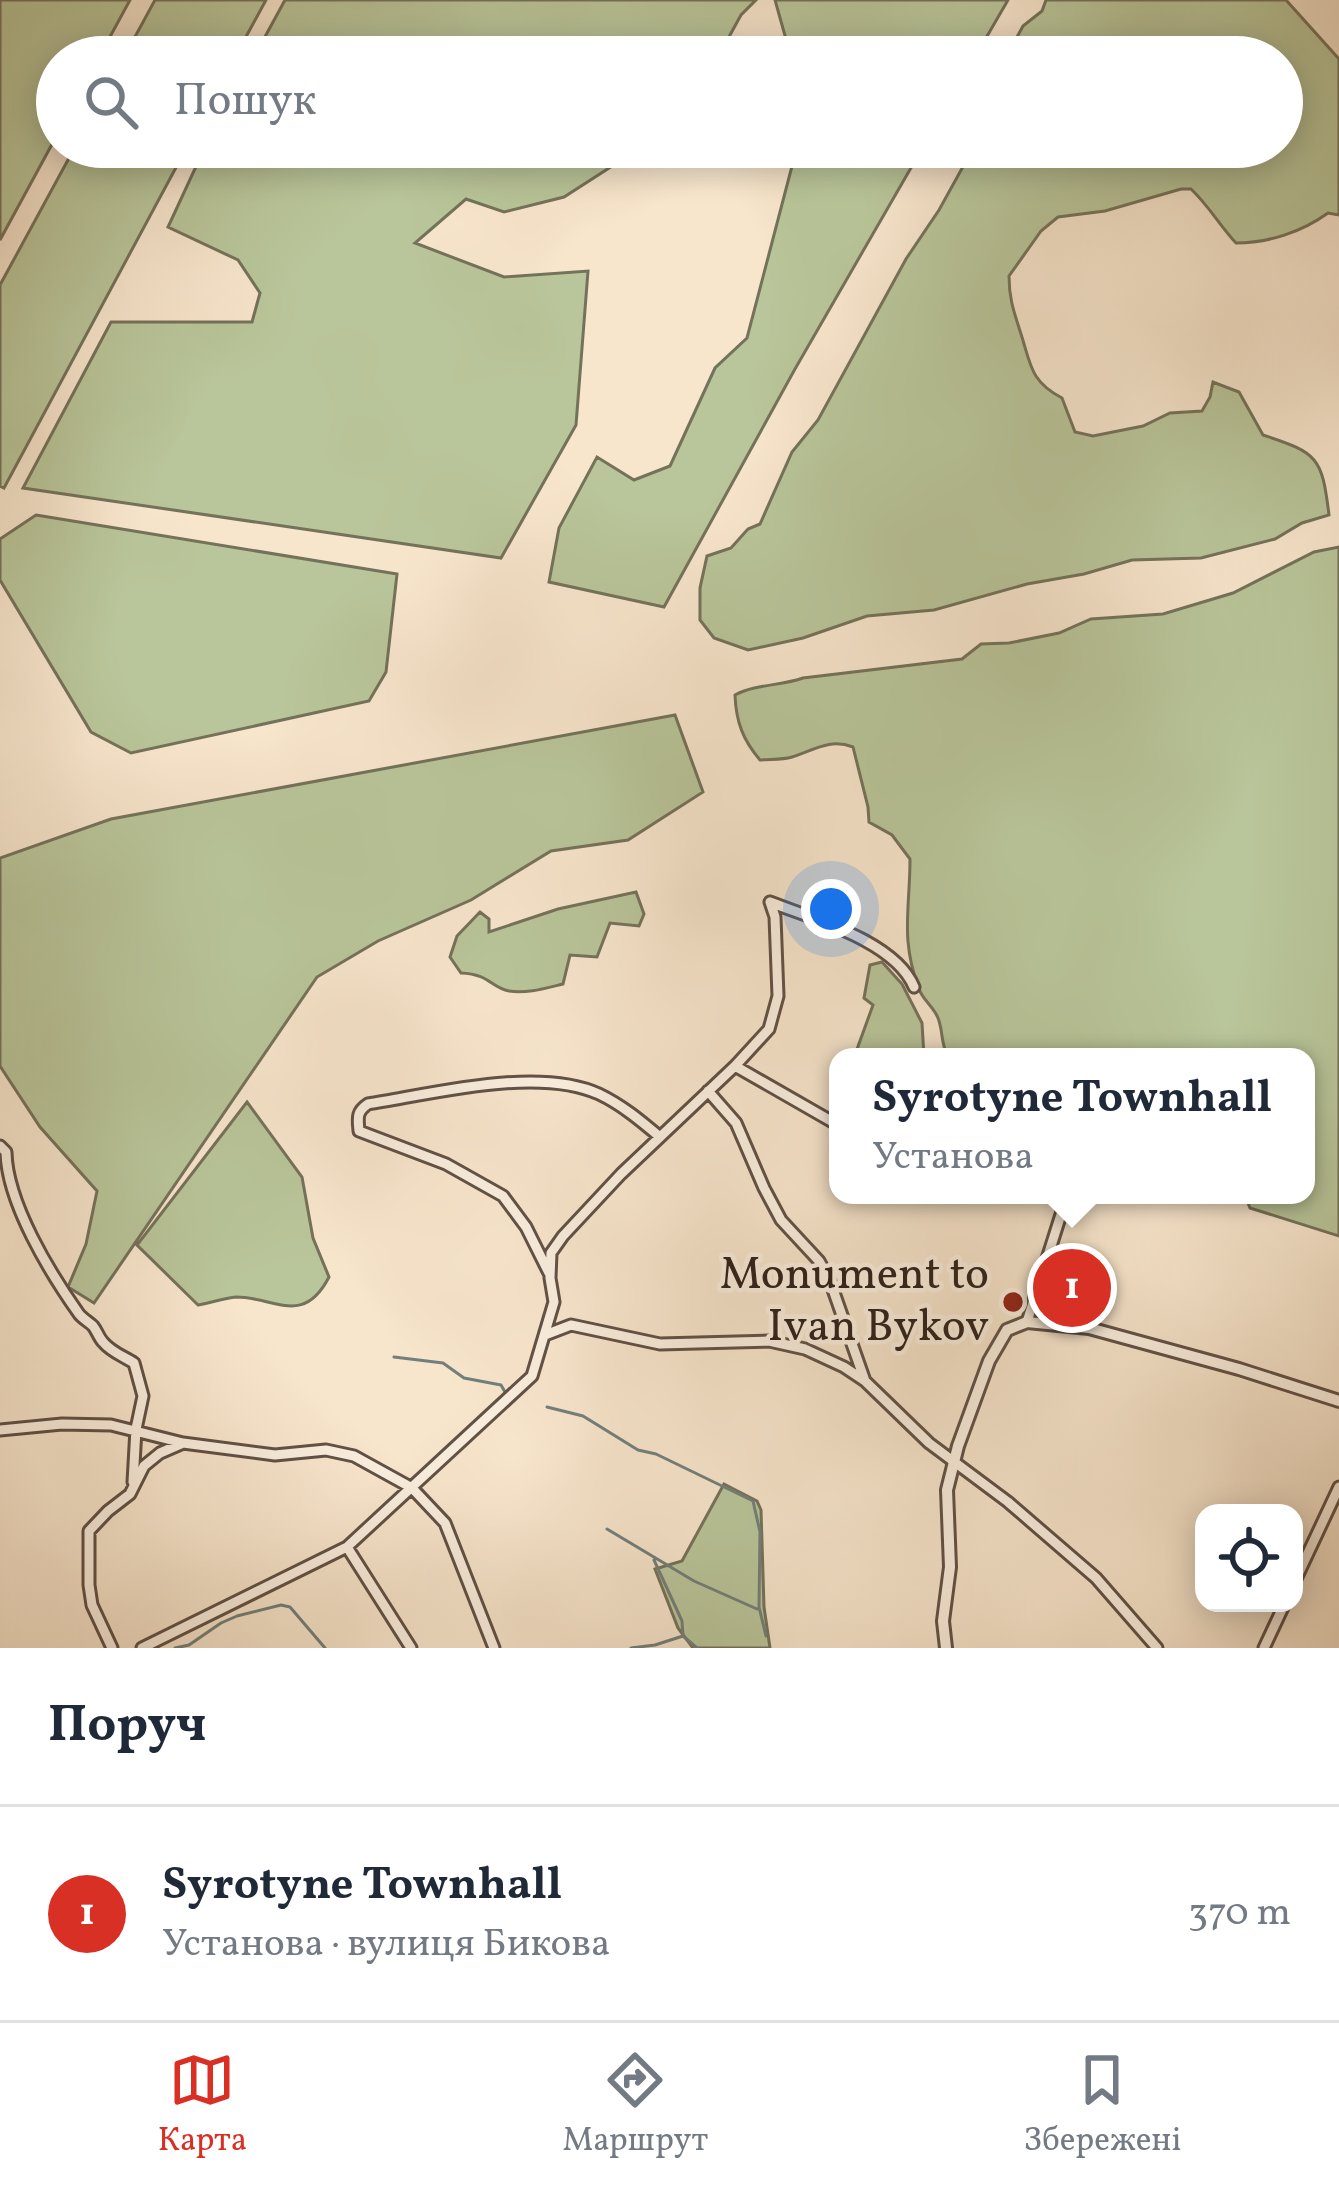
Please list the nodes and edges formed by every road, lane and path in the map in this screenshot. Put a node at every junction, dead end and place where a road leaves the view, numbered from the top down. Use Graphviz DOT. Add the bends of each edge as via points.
graph roads {
  1 [pos="914,987"];
  2 [pos="735,1066"];
  3 [pos="708,1091"];
  4 [pos="829,1120"];
  5 [pos="660,1137"];
  6 [pos="0,1146"];
  7 [pos="1063,1204"];
  8 [pos="550,1275"];
  9 [pos="1027,1322"];
  10 [pos="545,1335"];
  11 [pos="865,1382"];
  12 [pos="1339,1401"];
  13 [pos="136,1429"];
  14 [pos="0,1430"];
  15 [pos="183,1443"];
  16 [pos="954,1462"];
  17 [pos="132,1487"];
  18 [pos="1339,1487"];
  19 [pos="412,1488"];
  20 [pos="347,1547"];
  21 [pos="1303,1564"];
  22 [pos="1281,1612"];
  23 [pos="112,1648"];
  24 [pos="142,1648"];
  25 [pos="411,1648"];
  26 [pos="494,1648"];
  27 [pos="946,1648"];
  28 [pos="1157,1648"];
  29 [pos="1264,1648"];
  1 -- 2 [label="street" via="886,954 770,902 777,1006 769,1029"];
  2 -- 3 [label="street"];
  2 -- 4 [label="street"];
  3 -- 5 [label="street"];
  3 -- 11 [label="street" via="736,1123 781,1220 819,1261"];
  5 -- 8 [label="street" via="563,1236 551,1252"];
  5 -- 8 [label="street" via="596,1092 550,1083 360,1109 359,1131 446,1163 503,1196"];
  6 -- 13 [label="street" via="34,1243 100,1340 134,1364 143,1396"];
  7 -- 9 [label="street"];
  8 -- 10 [label="street" via="554,1303"];
  9 -- 12 [label="street" via="1089,1328"];
  9 -- 16 [label="street" via="1007,1330 988,1361"];
  10 -- 11 [label="street" via="571,1325 660,1344 769,1341 805,1349"];
  10 -- 19 [label="street" via="532,1376"];
  11 -- 16 [label="street"];
  13 -- 14 [label="street"];
  13 -- 15 [label="street"];
  13 -- 17 [label="street"];
  15 -- 17 [label="street" via="143,1466"];
  15 -- 19 [label="street" via="275,1455 326,1450"];
  16 -- 27 [label="street"];
  16 -- 28 [label="street" via="1096,1578"];
  17 -- 23 [label="street" via="89,1532 88,1585"];
  18 -- 21 [label="street"];
  19 -- 20 [label="street"];
  19 -- 26 [label="street" via="445,1523"];
  20 -- 24 [label="street"];
  20 -- 25 [label="street"];
  22 -- 29 [label="street"];
}
